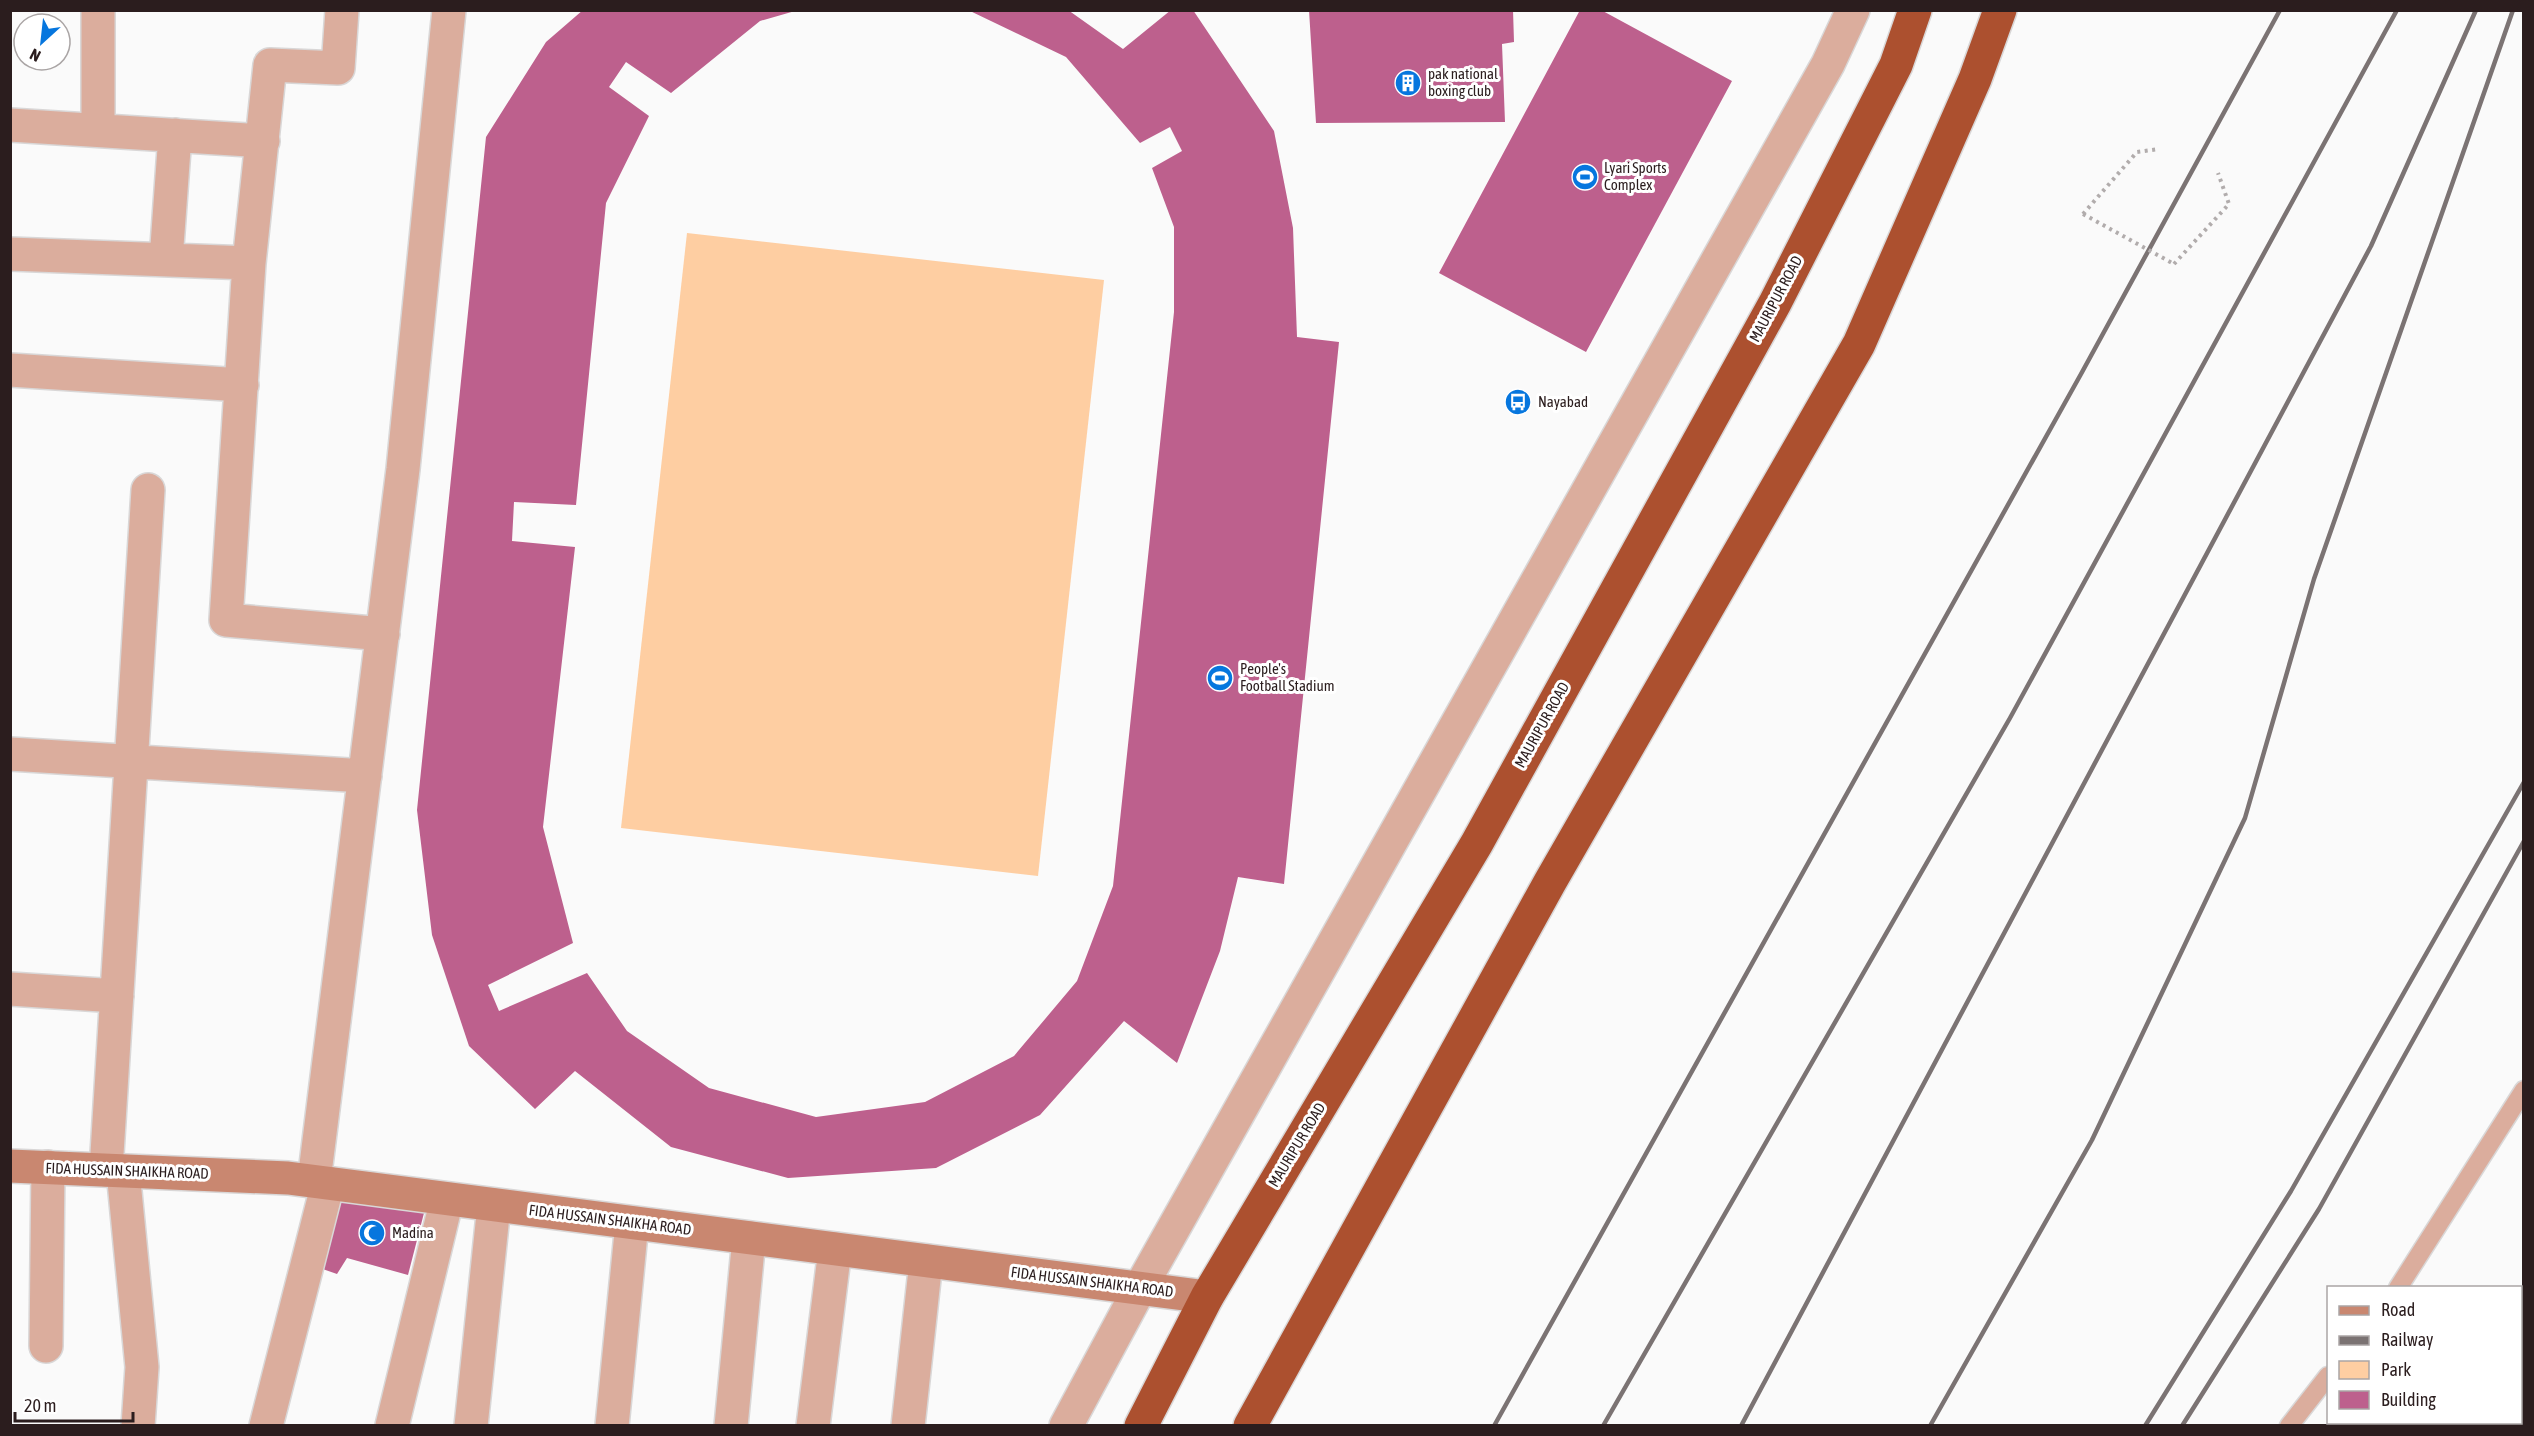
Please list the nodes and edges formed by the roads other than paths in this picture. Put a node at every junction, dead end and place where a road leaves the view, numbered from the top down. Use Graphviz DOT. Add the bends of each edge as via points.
graph roads {
  1 [pos="98,10"];
  2 [pos="342,10"];
  3 [pos="449,10"];
  4 [pos="1853,10"];
  5 [pos="1916,10"];
  6 [pos="2000,10"];
  7 [pos="10,125"];
  8 [pos="98,130"];
  9 [pos="175,135"];
  10 [pos="263,141"];
  11 [pos="10,254"];
  12 [pos="166,260"];
  13 [pos="249,263"];
  14 [pos="10,370"];
  15 [pos="242,385"];
  16 [pos="148,490"];
  17 [pos="383,634"];
  18 [pos="10,754"];
  19 [pos="133,761"];
  20 [pos="365,776"];
  21 [pos="10,989"];
  22 [pos="117,996"];
  23 [pos="2523,1090"];
  24 [pos="10,1166"];
  25 [pos="48,1167"];
  26 [pos="114,1170"];
  27 [pos="321,1182"];
  28 [pos="447,1199"];
  29 [pos="494,1205"];
  30 [pos="632,1223"];
  31 [pos="749,1238"];
  32 [pos="835,1249"];
  33 [pos="926,1261"];
  34 [pos="2399,1286"];
  35 [pos="1140,1288"];
  36 [pos="1207,1297"];
  37 [pos="46,1346"];
  38 [pos="2327,1378"];
  39 [pos="138,1425"];
  40 [pos="266,1425"];
  41 [pos="393,1425"];
  42 [pos="471,1425"];
  43 [pos="612,1425"];
  44 [pos="731,1425"];
  45 [pos="813,1425"];
  46 [pos="908,1425"];
  47 [pos="1066,1425"];
  48 [pos="1141,1425"];
  49 [pos="1250,1425"];
  50 [pos="2289,1425"];
  1 -- 8 [label="street"];
  2 -- 10 [label="street" via="338,69 270,65"];
  3 -- 17 [label="street" via="404,470"];
  4 -- 35 [label="street" via="1828,64"];
  5 -- 36 [label="highway, MAURIPUR ROAD" via="1896,65 1769,314 1477,843"];
  6 -- 49 [label="highway" via="1975,79 1858,344 1550,882"];
  7 -- 8 [label="street"];
  8 -- 9 [label="street"];
  9 -- 10 [label="street"];
  9 -- 12 [label="street"];
  10 -- 13 [label="street"];
  11 -- 12 [label="street"];
  12 -- 13 [label="street"];
  13 -- 15 [label="street"];
  14 -- 15 [label="street"];
  15 -- 17 [label="street" via="226,620"];
  16 -- 19 [label="street"];
  17 -- 20 [label="street"];
  18 -- 19 [label="street"];
  19 -- 20 [label="street"];
  19 -- 22 [label="street"];
  20 -- 27 [label="street"];
  21 -- 22 [label="street"];
  22 -- 26 [label="street"];
  23 -- 34 [label="lane"];
  24 -- 25 [label="street, FIDA HUSSAIN SHAIKHA ROAD"];
  25 -- 26 [label="street, FIDA HUSSAIN SHAIKHA ROAD"];
  25 -- 37 [label="street"];
  26 -- 27 [label="street, FIDA HUSSAIN SHAIKHA ROAD"];
  26 -- 39 [label="street" via="142,1367"];
  27 -- 28 [label="street, FIDA HUSSAIN SHAIKHA ROAD"];
  27 -- 40 [label="street"];
  28 -- 29 [label="street, FIDA HUSSAIN SHAIKHA ROAD"];
  28 -- 41 [label="street"];
  29 -- 30 [label="street, FIDA HUSSAIN SHAIKHA ROAD"];
  29 -- 42 [label="street"];
  30 -- 31 [label="street, FIDA HUSSAIN SHAIKHA ROAD"];
  30 -- 43 [label="street"];
  31 -- 32 [label="street, FIDA HUSSAIN SHAIKHA ROAD"];
  31 -- 44 [label="street"];
  32 -- 33 [label="street, FIDA HUSSAIN SHAIKHA ROAD"];
  32 -- 45 [label="street"];
  33 -- 35 [label="street, FIDA HUSSAIN SHAIKHA ROAD"];
  33 -- 46 [label="street"];
  35 -- 36 [label="street, FIDA HUSSAIN SHAIKHA ROAD"];
  35 -- 47 [label="street"];
  36 -- 48 [label="highway, MAURIPUR ROAD"];
  38 -- 50 [label="lane"];
}
